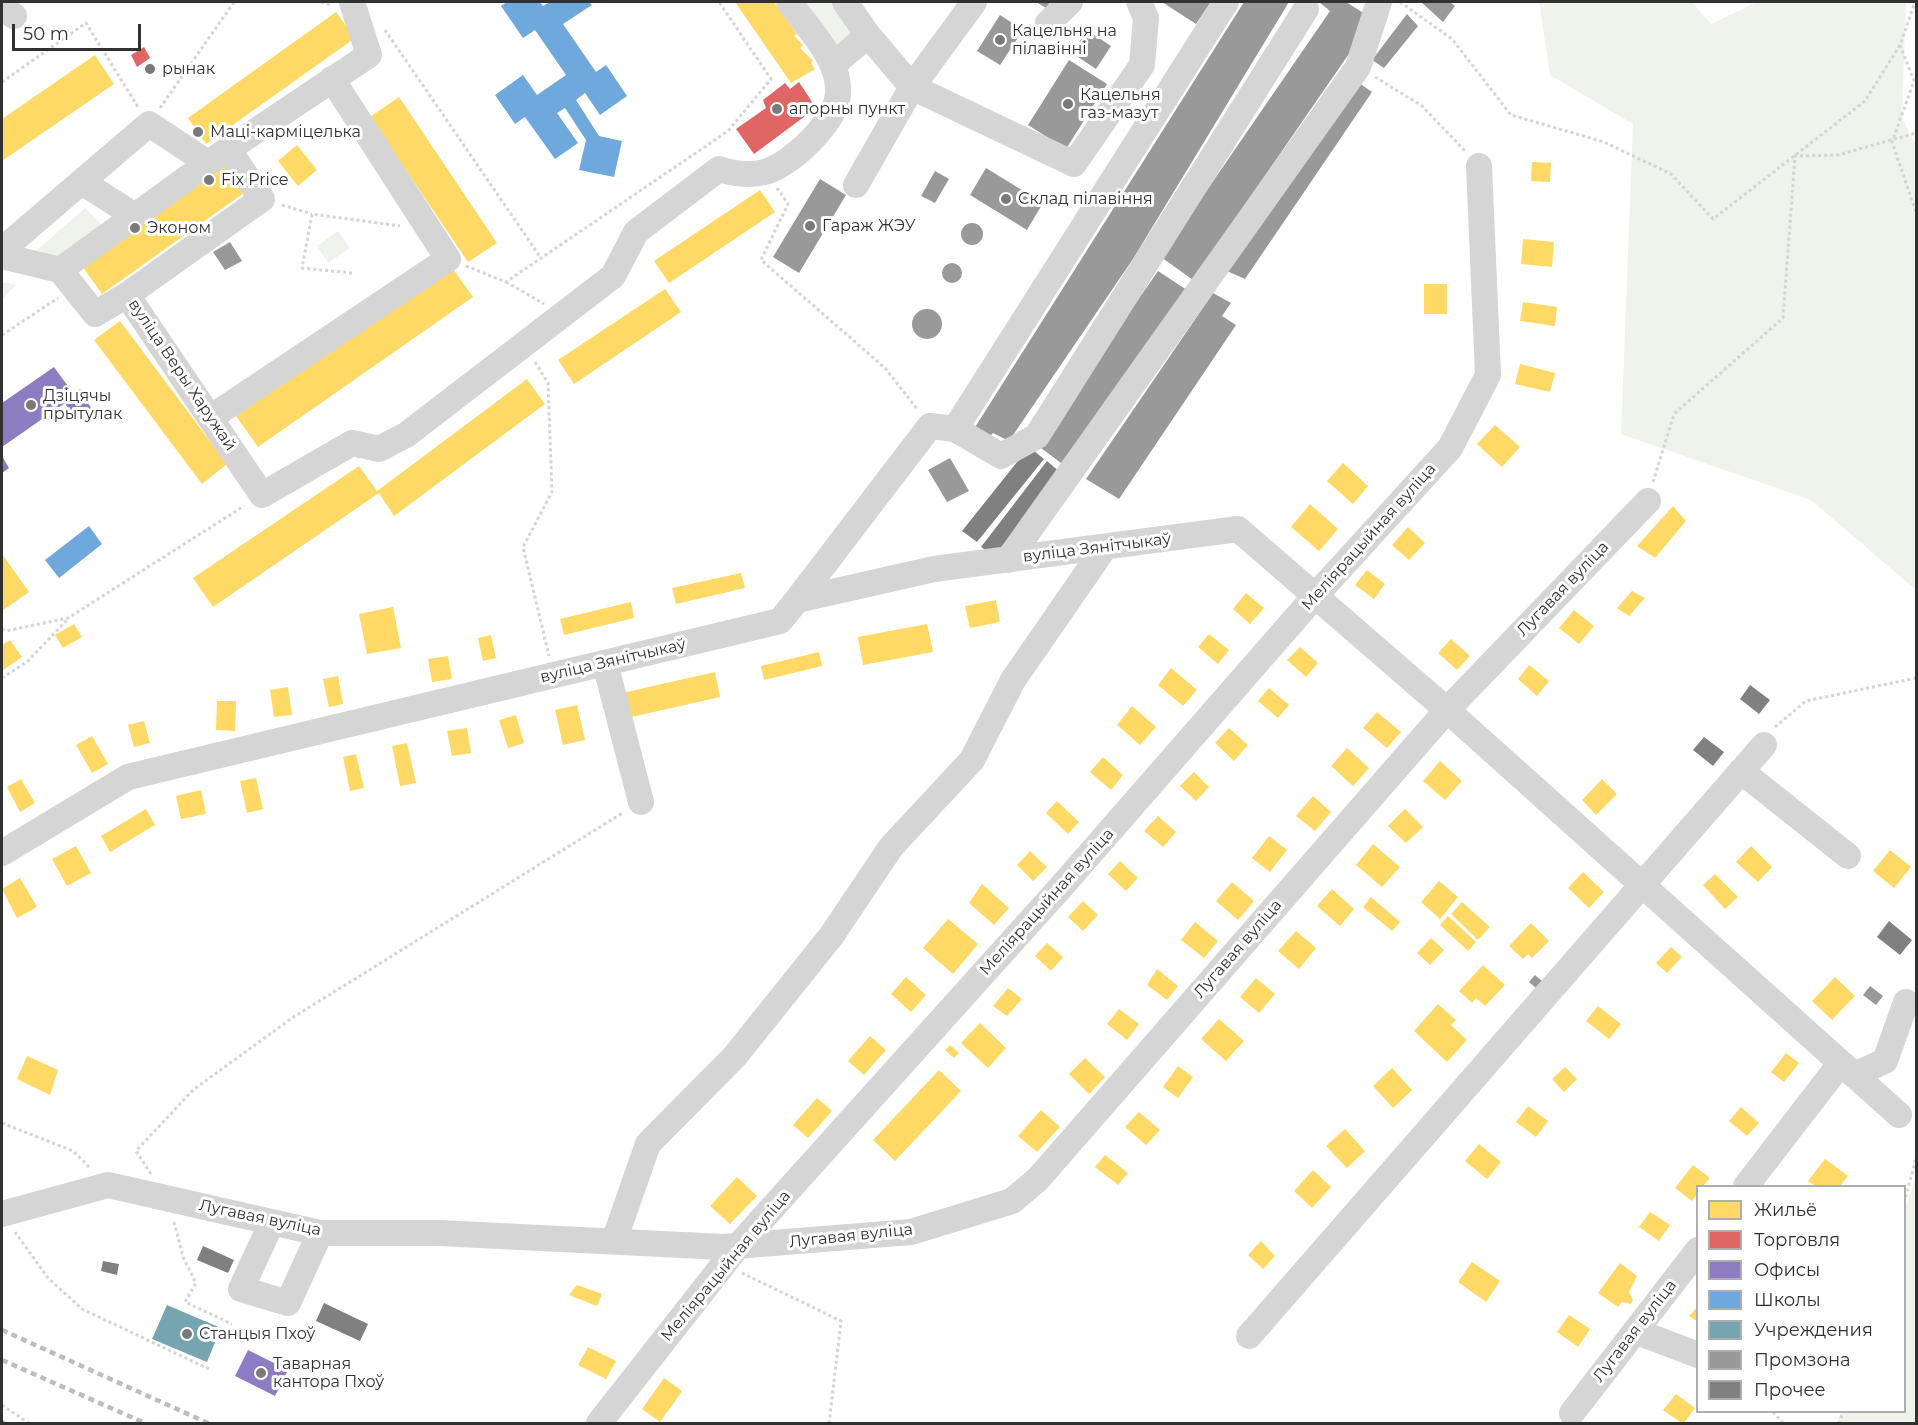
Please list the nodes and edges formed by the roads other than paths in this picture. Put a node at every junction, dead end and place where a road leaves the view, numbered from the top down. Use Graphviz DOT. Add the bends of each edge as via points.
graph roads {
  1 [pos="352,2"];
  2 [pos="789,2"];
  3 [pos="845,2"];
  4 [pos="974,2"];
  5 [pos="1070,2"];
  6 [pos="1139,2"];
  7 [pos="1226,2"];
  8 [pos="1379,2"];
  9 [pos="1306,9"];
  10 [pos="1048,23"];
  11 [pos="868,35"];
  12 [pos="833,65"];
  13 [pos="332,79"];
  14 [pos="912,87"];
  15 [pos="218,156"];
  16 [pos="1479,166"];
  17 [pos="82,182"];
  18 [pos="856,185"];
  19 [pos="135,216"];
  20 [pos="2,250"];
  21 [pos="2,256"];
  22 [pos="67,279"];
  23 [pos="127,295"];
  24 [pos="210,418"];
  25 [pos="943,428"];
  26 [pos="1648,501"];
  27 [pos="1105,547"];
  28 [pos="1008,560"];
  29 [pos="1315,596"];
  30 [pos="796,600"];
  31 [pos="605,663"];
  32 [pos="1447,710"];
  33 [pos="1764,745"];
  34 [pos="1741,771"];
  35 [pos="641,802"];
  36 [pos="2,853"];
  37 [pos="1848,856"];
  38 [pos="1643,885"];
  39 [pos="1906,1002"];
  40 [pos="1847,1070"];
  41 [pos="1899,1115"];
  42 [pos="1747,1185"];
  43 [pos="2,1214"];
  44 [pos="272,1222"];
  45 [pos="320,1233"];
  46 [pos="614,1240"];
  47 [pos="1696,1253"];
  48 [pos="731,1255"];
  49 [pos="1635,1331"];
  50 [pos="1249,1336"];
  51 [pos="1696,1354"];
  52 [pos="1572,1413"];
  53 [pos="599,1423"];
  1 -- 13 [label="street" via="369,55"];
  2 -- 12 [label="street"];
  3 -- 11 [label="street"];
  4 -- 14 [label="street"];
  5 -- 10 [label="street"];
  6 -- 14 [label="street" via="1146,18 1142,65 1074,165"];
  7 -- 25 [label="street"];
  8 -- 28 [label="street" via="1358,67"];
  9 -- 25 [label="street" via="1037,436 1001,456"];
  11 -- 12 [label="street"];
  11 -- 14 [label="street"];
  12 -- 24 [label="street, вуліца Веры Харужай" via="838,94 828,122 801,151 766,172 737,175 719,169 636,232 613,276 406,435 379,449 352,443 262,495"];
  13 -- 15 [label="street"];
  13 -- 24 [label="street" via="448,259"];
  14 -- 18 [label="street"];
  15 -- 17 [label="street" via="149,124"];
  15 -- 19 [label="street"];
  15 -- 23 [label="street" via="261,199"];
  16 -- 29 [label="street, Меліярацыйная вуліца" via="1488,375 1450,448"];
  17 -- 19 [label="street"];
  17 -- 20 [label="street"];
  19 -- 22 [label="street"];
  21 -- 22 [label="street"];
  22 -- 23 [label="street, вуліца Веры Харужай" via="95,314"];
  23 -- 24 [label="street, вуліца Веры Харужай"];
  25 -- 30 [label="street"];
  26 -- 32 [label="street, Лугавая вуліца"];
  27 -- 28 [label="street, вуліца Зянітчыкаў"];
  27 -- 29 [label="street, вуліца Зянітчыкаў" via="1238,530"];
  27 -- 46 [label="street" via="1013,680 972,760 891,847 832,935 735,1056 648,1144"];
  28 -- 30 [label="street, вуліца Зянітчыкаў" via="934,569"];
  29 -- 32 [label="street"];
  29 -- 48 [label="street, Меліярацыйная вуліца"];
  30 -- 31 [label="street, вуліца Зянітчыкаў" via="780,621"];
  31 -- 35 [label="street"];
  31 -- 36 [label="street, вуліца Зянітчыкаў" via="128,777"];
  32 -- 38 [label="street"];
  32 -- 48 [label="street, Лугавая вуліца" via="1038,1179 1012,1201 911,1232"];
  33 -- 34 [label="street"];
  34 -- 37 [label="street"];
  34 -- 38 [label="street"];
  38 -- 40 [label="street"];
  38 -- 50 [label="street"];
  39 -- 40 [label="street" via="1885,1061"];
  40 -- 41 [label="street"];
  40 -- 42 [label="street"];
  43 -- 44 [label="street, Лугавая вуліца" via="108,1185"];
  44 -- 45 [label="street, Лугавая вуліца"];
  44 -- 45 [label="street" via="241,1289 288,1303"];
  45 -- 46 [label="street, Лугавая вуліца"];
  46 -- 48 [label="street, Лугавая вуліца"];
  47 -- 49 [label="street, Лугавая вуліца"];
  48 -- 53 [label="street, Меліярацыйная вуліца"];
  49 -- 51 [label="street"];
  49 -- 52 [label="street, Лугавая вуліца"];
}
